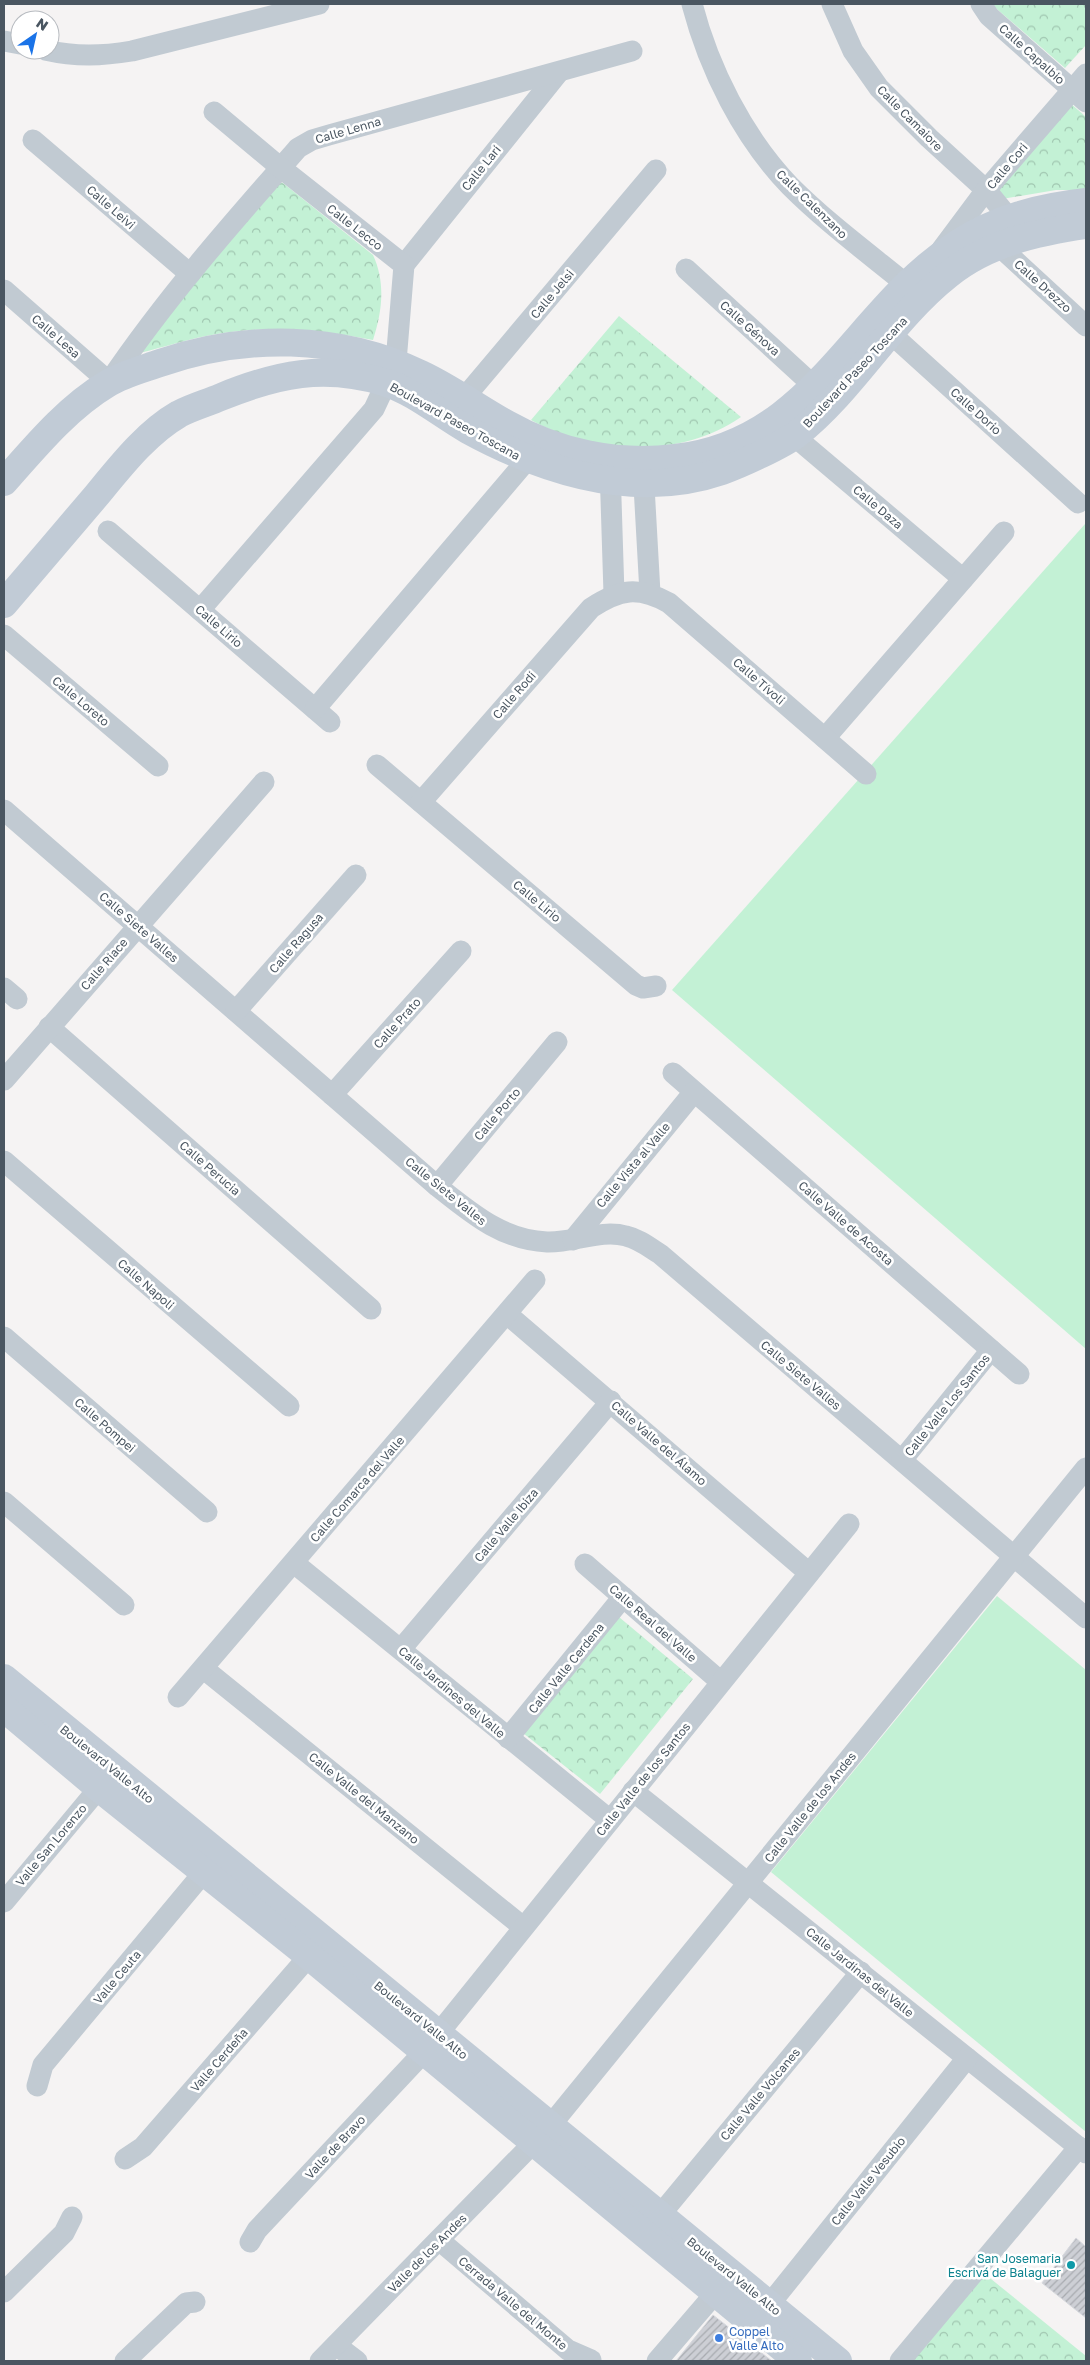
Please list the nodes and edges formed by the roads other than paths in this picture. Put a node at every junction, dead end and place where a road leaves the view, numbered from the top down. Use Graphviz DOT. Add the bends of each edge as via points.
graph roads {
  1 [pos="319,4"];
  2 [pos="692,4"];
  3 [pos="832,4"];
  4 [pos="981,4"];
  5 [pos="632,51"];
  6 [pos="60,52"];
  7 [pos="559,72"];
  8 [pos="1086,74"];
  9 [pos="1079,96"];
  10 [pos="214,112"];
  11 [pos="32,140"];
  12 [pos="281,168"];
  13 [pos="656,170"];
  14 [pos="986,190"];
  15 [pos="1086,202"];
  16 [pos="1008,217"];
  17 [pos="1086,225"];
  18 [pos="999,246"];
  19 [pos="933,261"];
  20 [pos="404,265"];
  21 [pos="686,269"];
  22 [pos="190,274"];
  23 [pos="4,290"];
  24 [pos="916,292"];
  25 [pos="882,326"];
  26 [pos="1086,326"];
  27 [pos="392,373"];
  28 [pos="109,382"];
  29 [pos="815,387"];
  30 [pos="456,408"];
  31 [pos="794,436"];
  32 [pos="527,460"];
  33 [pos="8,469"];
  34 [pos="610,470"];
  35 [pos="643,472"];
  36 [pos="1078,504"];
  37 [pos="108,531"];
  38 [pos="1004,532"];
  39 [pos="963,579"];
  40 [pos="650,593"];
  41 [pos="614,594"];
  42 [pos="4,604"];
  43 [pos="200,610"];
  44 [pos="4,635"];
  45 [pos="825,738"];
  46 [pos="377,765"];
  47 [pos="158,766"];
  48 [pos="866,774"];
  49 [pos="264,782"];
  50 [pos="421,802"];
  51 [pos="4,810"];
  52 [pos="356,875"];
  53 [pos="138,926"];
  54 [pos="461,951"];
  55 [pos="656,986"];
  56 [pos="236,1012"];
  57 [pos="48,1027"];
  58 [pos="557,1042"];
  59 [pos="673,1073"];
  60 [pos="4,1080"];
  61 [pos="694,1092"];
  62 [pos="332,1096"];
  63 [pos="4,1161"];
  64 [pos="437,1186"];
  65 [pos="573,1240"];
  66 [pos="535,1280"];
  67 [pos="371,1308"];
  68 [pos="507,1314"];
  69 [pos="4,1337"];
  70 [pos="992,1350"];
  71 [pos="1019,1374"];
  72 [pos="611,1402"];
  73 [pos="289,1406"];
  74 [pos="902,1460"];
  75 [pos="1086,1468"];
  76 [pos="4,1502"];
  77 [pos="207,1512"];
  78 [pos="849,1524"];
  79 [pos="1015,1558"];
  80 [pos="294,1563"];
  81 [pos="585,1564"];
  82 [pos="809,1573"];
  83 [pos="623,1597"];
  84 [pos="124,1605"];
  85 [pos="1086,1618"];
  86 [pos="401,1649"];
  87 [pos="204,1668"];
  88 [pos="4,1678"];
  89 [pos="721,1682"];
  90 [pos="178,1697"];
  91 [pos="4,1708"];
  92 [pos="508,1738"];
  93 [pos="99,1788"];
  94 [pos="633,1790"];
  95 [pos="610,1820"];
  96 [pos="204,1872"];
  97 [pos="748,1882"];
  98 [pos="4,1902"];
  99 [pos="523,1927"];
  100 [pos="309,1956"];
  101 [pos="861,1972"];
  102 [pos="431,2043"];
  103 [pos="967,2058"];
  104 [pos="37,2086"];
  105 [pos="542,2135"];
  106 [pos="1082,2150"];
  107 [pos="125,2159"];
  108 [pos="660,2215"];
  109 [pos="72,2217"];
  110 [pos="439,2240"];
  111 [pos="250,2242"];
  112 [pos="723,2284"];
  113 [pos="4,2292"];
  114 [pos="195,2302"];
  115 [pos="769,2304"];
  116 [pos="336,2344"];
  117 [pos="591,2360"];
  118 [pos="125,2361"];
  119 [pos="320,2361"];
  120 [pos="356,2361"];
  121 [pos="657,2361"];
  122 [pos="798,2361"];
  123 [pos="838,2361"];
  124 [pos="900,2361"];
  1 -- 6 [label="street" via="132,51 103,56"];
  2 -- 24 [label="street, Calle Calenzano" via="726,94 759,148 808,204"];
  3 -- 14 [label="street, Calle Camaiore" via="854,51 879,88"];
  4 -- 9 [label="street, Calle Capalbio" via="989,16"];
  5 -- 7 [label="street, Calle Lenna"];
  7 -- 12 [label="street, Calle Lenna" via="312,140 298,148"];
  7 -- 20 [label="street, Calle Lari"];
  8 -- 9 [label="street, Calle Cori"];
  9 -- 14 [label="street, Calle Cori"];
  10 -- 12 [label="street, Calle Lecco"];
  11 -- 22 [label="street, Calle Leivi"];
  12 -- 20 [label="street, Calle Lecco"];
  12 -- 22 [label="street, Calle Lenna"];
  13 -- 30 [label="street, Calle Jelsi"];
  14 -- 16 [label="street, Calle Camaiore"];
  14 -- 19 [label="street, Calle Cori"];
  15 -- 16 [label="street, Boulevard Paseo Toscana"];
  16 -- 19 [label="street, Boulevard Paseo Toscana" via="956,244"];
  17 -- 18 [label="street, Boulevard Paseo Toscana" via="1038,232"];
  18 -- 24 [label="street, Boulevard Paseo Toscana"];
  18 -- 26 [label="street, Calle Drezzo"];
  19 -- 24 [label="street, Boulevard Paseo Toscana"];
  20 -- 27 [label="street"];
  21 -- 29 [label="street, Calle Génova"];
  22 -- 28 [label="street, Calle Lenna"];
  23 -- 28 [label="street, Calle Lesa"];
  24 -- 25 [label="street, Boulevard Paseo Toscana"];
  25 -- 29 [label="street, Boulevard Paseo Toscana"];
  25 -- 31 [label="street, Boulevard Paseo Toscana" via="818,415"];
  25 -- 36 [label="street, Calle Dorio"];
  27 -- 28 [label="street, Boulevard Paseo Toscana" via="356,350 265,341 182,356"];
  27 -- 30 [label="street, Boulevard Paseo Toscana"];
  27 -- 42 [label="street, Boulevard Paseo Toscana" via="304,373 256,384 179,414 132,454"];
  27 -- 43 [label="street" via="374,409"];
  28 -- 33 [label="street, Boulevard Paseo Toscana" via="80,403"];
  29 -- 35 [label="street, Boulevard Paseo Toscana" via="777,419 748,436"];
  30 -- 32 [label="street, Boulevard Paseo Toscana"];
  30 -- 34 [label="street, Boulevard Paseo Toscana" via="506,424"];
  31 -- 35 [label="street, Boulevard Paseo Toscana" via="722,471 680,481"];
  31 -- 39 [label="street, Calle Daza"];
  32 -- 34 [label="street, Boulevard Paseo Toscana"];
  32 -- 43 [label="street, Calle Lirio" via="322,716"];
  34 -- 35 [label="street, Boulevard Paseo Toscana"];
  34 -- 41 [label="street"];
  35 -- 40 [label="street"];
  37 -- 43 [label="street, Calle Lirio"];
  38 -- 39 [label="street"];
  39 -- 45 [label="street"];
  40 -- 41 [label="street"];
  40 -- 45 [label="street, Calle Tívoli" via="669,603"];
  41 -- 50 [label="street, Calle Rodi" via="591,608 576,624"];
  44 -- 47 [label="street, Calle Loreto"];
  45 -- 48 [label="street, Calle Tívoli"];
  46 -- 50 [label="street, Calle Lirio"];
  49 -- 53 [label="street, Calle Riace"];
  50 -- 55 [label="street, Calle Lirio" via="636,985 642,988"];
  51 -- 53 [label="street, Calle Siete Valles"];
  52 -- 56 [label="street, Calle Ragusa"];
  53 -- 56 [label="street, Calle Siete Valles"];
  53 -- 57 [label="street, Calle Riace"];
  54 -- 62 [label="street, Calle Prato"];
  56 -- 62 [label="street, Calle Siete Valles"];
  57 -- 60 [label="street, Calle Riace"];
  57 -- 67 [label="street, Calle Perucia"];
  58 -- 64 [label="street, Calle Porto"];
  59 -- 61 [label="street, Calle Valle de Acosta"];
  61 -- 65 [label="street, Calle Vista al Valle"];
  61 -- 70 [label="street, Calle Valle de Acosta"];
  62 -- 64 [label="street, Calle Siete Valles"];
  63 -- 73 [label="street, Calle Napoli"];
  64 -- 65 [label="street, Calle Siete Valles" via="502,1232 547,1242"];
  65 -- 74 [label="street, Calle Siete Valles" via="611,1234 642,1242"];
  66 -- 68 [label="street, Calle Comarca del Valle"];
  68 -- 72 [label="street, Calle Valle del Álamo"];
  68 -- 80 [label="street, Calle Comarca del Valle"];
  69 -- 77 [label="street, Calle Pompei"];
  70 -- 71 [label="street, Calle Valle de Acosta"];
  70 -- 74 [label="street, Calle Valle Los Santos"];
  72 -- 82 [label="street, Calle Valle del Álamo"];
  72 -- 86 [label="street, Calle Valle Ibiza"];
  74 -- 79 [label="street, Calle Siete Valles"];
  75 -- 79 [label="street, Calle Valle de los Andes"];
  76 -- 84 [label="street"];
  78 -- 82 [label="street, Calle Valle de los Santos"];
  79 -- 85 [label="street, Calle Siete Valles"];
  79 -- 97 [label="street, Calle Valle de los Andes"];
  80 -- 86 [label="street, Calle Jardines del Valle"];
  80 -- 87 [label="street, Calle Comarca del Valle"];
  81 -- 83 [label="street, Calle Real del Valle"];
  82 -- 89 [label="street, Calle Valle de los Santos"];
  83 -- 89 [label="street, Calle Real del Valle"];
  83 -- 92 [label="street, Calle Valle Cerdena"];
  86 -- 92 [label="street, Calle Jardines del Valle"];
  87 -- 90 [label="street, Calle Comarca del Valle"];
  87 -- 99 [label="street, Calle Valle del Manzano"];
  88 -- 102 [label="street, Boulevard Valle Alto"];
  89 -- 94 [label="street, Calle Valle de los Santos"];
  91 -- 93 [label="street, Boulevard Valle Alto"];
  92 -- 95 [label="street, Calle Jardines del Valle"];
  93 -- 96 [label="street, Boulevard Valle Alto"];
  93 -- 98 [label="street, Valle San Lorenzo"];
  94 -- 95 [label="street, Calle Valle de los Santos"];
  94 -- 97 [label="street, Calle Jardinas del Valle"];
  95 -- 99 [label="street, Calle Valle de los Santos"];
  96 -- 100 [label="street, Boulevard Valle Alto"];
  96 -- 104 [label="street, Valle Ceuta" via="43,2065"];
  97 -- 101 [label="street, Calle Jardinas del Valle"];
  97 -- 105 [label="street, Calle Valle de los Andes"];
  99 -- 102 [label="street, Calle Valle de los Santos"];
  100 -- 102 [label="street, Boulevard Valle Alto"];
  100 -- 107 [label="street, Valle Cerdeña" via="144,2147"];
  101 -- 103 [label="street, Calle Jardinas del Valle"];
  101 -- 108 [label="street, Calle Valle Volcanes"];
  102 -- 105 [label="street, Boulevard Valle Alto"];
  102 -- 111 [label="street, Valle de Bravo" via="257,2230"];
  103 -- 106 [label="street, Calle Jardinas del Valle"];
  103 -- 115 [label="street, Calle Valle Vesubio"];
  105 -- 108 [label="street, Boulevard Valle Alto"];
  105 -- 110 [label="street, Valle de los Andes"];
  105 -- 112 [label="street, Boulevard Valle Alto"];
  106 -- 124 [label="street"];
  108 -- 112 [label="street, Boulevard Valle Alto"];
  109 -- 113 [label="street" via="64,2233"];
  110 -- 116 [label="street, Valle de los Andes"];
  110 -- 117 [label="street, Cerrada Valle del Monte" via="568,2350"];
  112 -- 115 [label="street, Boulevard Valle Alto"];
  112 -- 121 [label="street"];
  112 -- 122 [label="street, Boulevard Valle Alto"];
  114 -- 118 [label="street" via="186,2303"];
  115 -- 123 [label="street, Boulevard Valle Alto"];
  116 -- 119 [label="street, Valle de los Andes"];
  116 -- 120 [label="street"];
}
